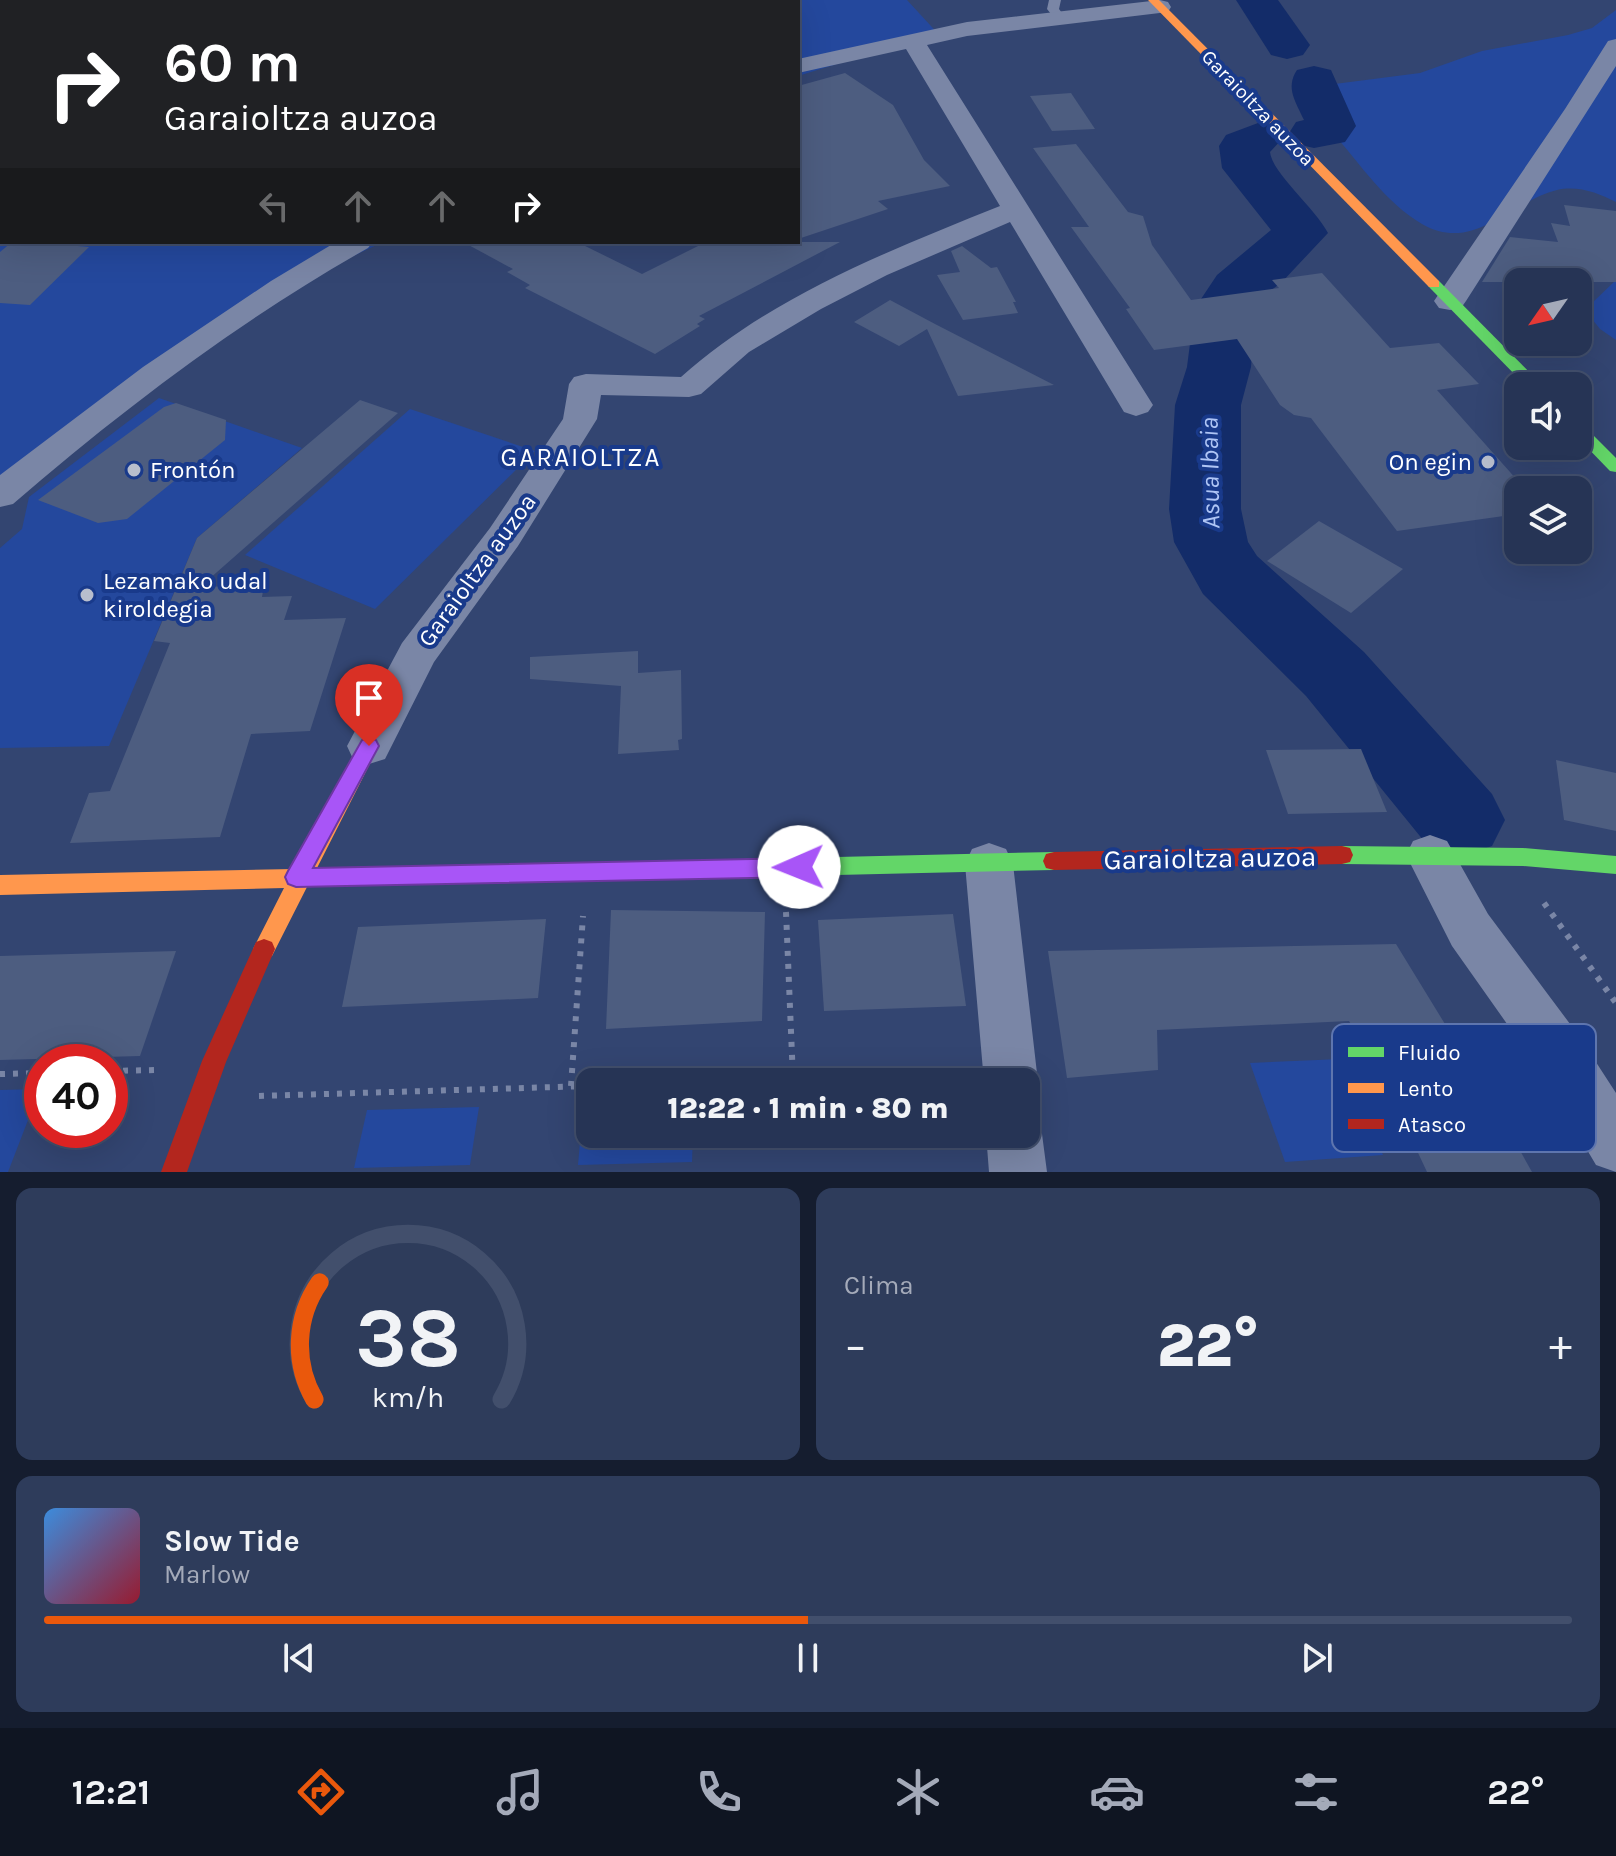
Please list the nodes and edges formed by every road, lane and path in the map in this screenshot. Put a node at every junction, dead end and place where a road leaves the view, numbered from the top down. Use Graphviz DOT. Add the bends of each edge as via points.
graph roads {
  1 [pos="1157,4"];
  2 [pos="1057,8"];
  3 [pos="912,39"];
  4 [pos="1616,46"];
  5 [pos="800,66"];
  6 [pos="1014,210"];
  7 [pos="355,244"];
  8 [pos="1450,301"];
  9 [pos="1521,372"];
  10 [pos="1136,405"];
  11 [pos="1592,443"];
  12 [pos="1616,467"];
  13 [pos="0,495"];
  14 [pos="369,746"];
  15 [pos="1430,855"];
  16 [pos="989,864"];
  17 [pos="1616,865"];
  18 [pos="296,877"];
  19 [pos="0,885"];
  20 [pos="1535,890"];
  21 [pos="785,899"];
  22 [pos="584,902"];
  23 [pos="1616,1003"];
  24 [pos="1538,1024"];
  25 [pos="793,1068"];
  26 [pos="996,1068"];
  27 [pos="159,1069"];
  28 [pos="128,1070"];
  29 [pos="24,1073"];
  30 [pos="0,1074"];
  31 [pos="571,1086"];
  32 [pos="576,1086"];
  33 [pos="259,1096"];
  34 [pos="1596,1112"];
  35 [pos="1616,1145"];
  36 [pos="1015,1148"];
  37 [pos="174,1172"];
  38 [pos="1018,1172"];
  1 -- 2 [label="street, Garaioltza auzoa"];
  1 -- 8 [label="street, Garaioltza auzoa"];
  2 -- 3 [label="street, Garaioltza auzoa"];
  3 -- 5 [label="street, Garaioltza auzoa"];
  3 -- 6 [label="street"];
  4 -- 8 [label="street"];
  6 -- 10 [label="street"];
  6 -- 14 [label="street, Garaioltza auzoa" via="805,305 743,342 689,387 586,384 581,411 504,537 417,654"];
  7 -- 13 [label="street" via="150,377"];
  8 -- 9 [label="street, Garaioltza auzoa"];
  11 -- 12 [label="street"];
  14 -- 18 [label="street, Garaioltza auzoa"];
  15 -- 16 [label="street, Garaioltza auzoa"];
  15 -- 17 [label="street, Garaioltza auzoa"];
  15 -- 24 [label="street" via="1470,930"];
  16 -- 18 [label="street, Garaioltza auzoa"];
  16 -- 26 [label="street"];
  18 -- 19 [label="street, Garaioltza auzoa"];
  18 -- 37 [label="street, Garaioltza auzoa" via="258,957"];
  20 -- 23 [label="path"];
  21 -- 25 [label="path"];
  22 -- 31 [label="path"];
  27 -- 28 [label="path"];
  29 -- 30 [label="path"];
  31 -- 32 [label="path"];
  31 -- 33 [label="path"];
  34 -- 35 [label="street"];
  36 -- 38 [label="street"];
}
